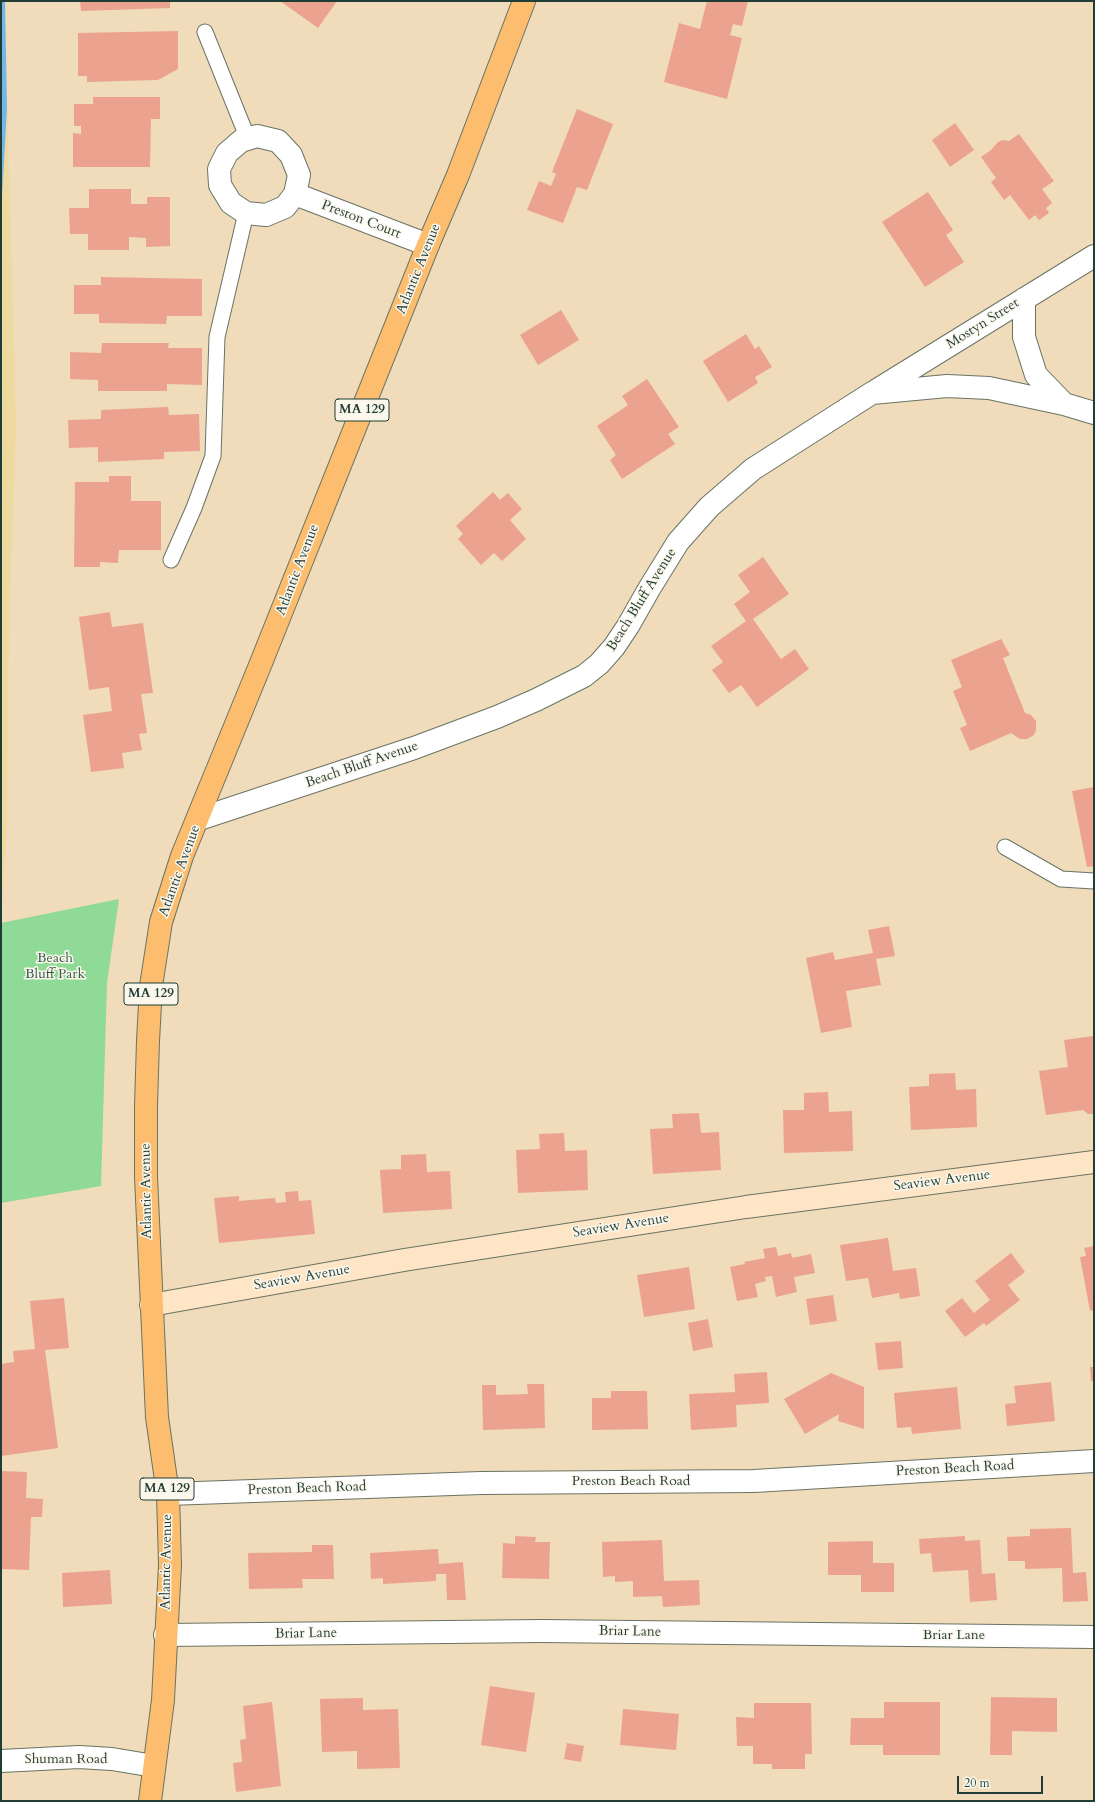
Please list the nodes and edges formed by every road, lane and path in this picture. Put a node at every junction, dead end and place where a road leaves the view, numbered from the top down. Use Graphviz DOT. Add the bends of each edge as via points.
graph roads {
  1 [pos="524,1"];
  2 [pos="205,32"];
  3 [pos="248,139"];
  4 [pos="295,194"];
  5 [pos="246,213"];
  6 [pos="428,245"];
  7 [pos="1094,256"];
  8 [pos="1024,298"];
  9 [pos="872,393"];
  10 [pos="1064,404"];
  11 [pos="1094,413"];
  12 [pos="171,560"];
  13 [pos="199,819"];
  14 [pos="1005,847"];
  15 [pos="1094,881"];
  16 [pos="1094,1162"];
  17 [pos="151,1305"];
  18 [pos="1094,1460"];
  19 [pos="168,1494"];
  20 [pos="165,1635"];
  21 [pos="1094,1637"];
  22 [pos="1,1760"];
  23 [pos="154,1766"];
  24 [pos="150,1801"];
  1 -- 6 [label="main road, Atlantic Avenue / MA 129" via="458,175"];
  2 -- 3 [label="lane"];
  3 -- 4 [label="street" via="257,136 278,141 292,156 298,175"];
  3 -- 5 [label="street" via="240,141 227,153 219,169 220,185 231,202"];
  4 -- 5 [label="street" via="285,207 266,215"];
  4 -- 6 [label="street, Preston Court"];
  5 -- 12 [label="lane" via="217,337 213,456"];
  6 -- 13 [label="main road, Atlantic Avenue / MA 129"];
  7 -- 8 [label="street, Mostyn Street"];
  8 -- 9 [label="street, Mostyn Street"];
  8 -- 10 [label="street, Beach Bluff Avenue" via="1024,337 1036,375"];
  9 -- 10 [label="street, Beach Bluff Avenue" via="947,386 989,388"];
  9 -- 13 [label="street, Beach Bluff Avenue" via="753,469 709,506 678,542 617,642 599,664 584,676 536,700 414,748"];
  10 -- 11 [label="street, Beach Bluff Avenue"];
  13 -- 17 [label="main road, Atlantic Avenue / MA 129" via="182,856 161,922 151,986 146,1106"];
  14 -- 15 [label="lane" via="1061,879"];
  16 -- 17 [label="street, Seaview Avenue" via="746,1207 404,1260"];
  17 -- 19 [label="main road, Atlantic Avenue / MA 129" via="157,1418"];
  18 -- 19 [label="street, Preston Beach Road" via="754,1481 481,1483"];
  19 -- 20 [label="main road, Atlantic Avenue / MA 129" via="170,1565"];
  20 -- 21 [label="street, Briar Lane" via="542,1631"];
  20 -- 23 [label="main road, Atlantic Avenue / MA 129" via="162,1700"];
  22 -- 23 [label="street, Shuman Road" via="79,1757"];
  23 -- 24 [label="main road, Atlantic Avenue / MA 129"];
}
